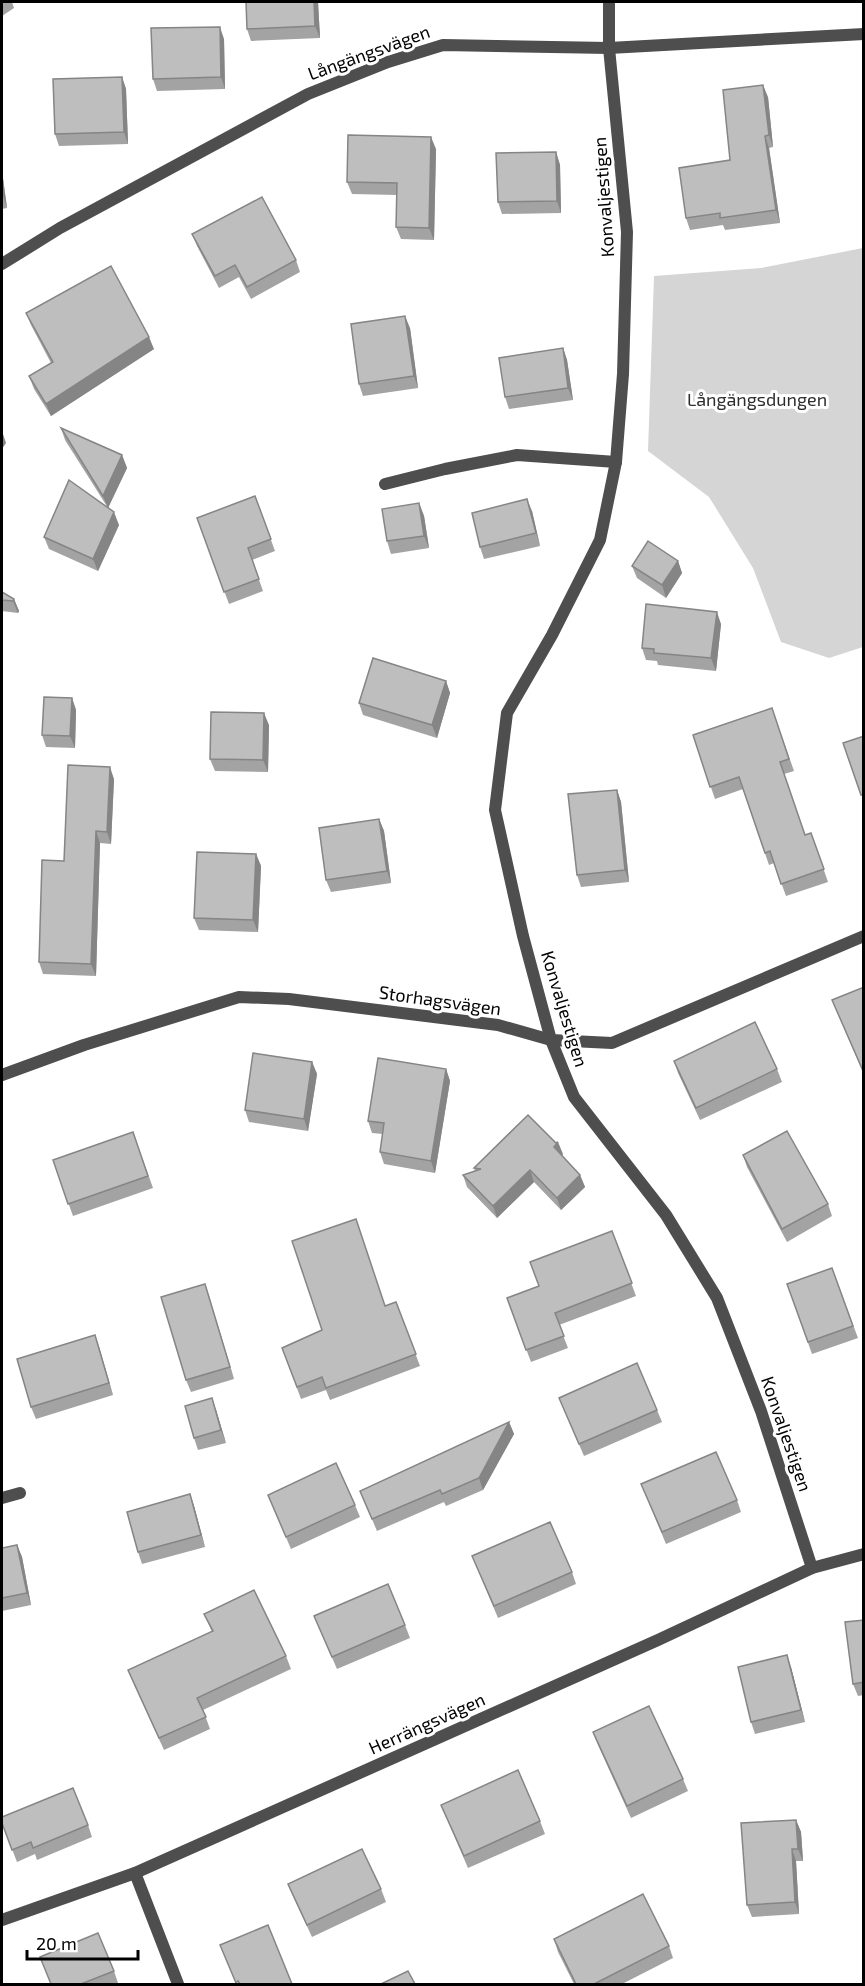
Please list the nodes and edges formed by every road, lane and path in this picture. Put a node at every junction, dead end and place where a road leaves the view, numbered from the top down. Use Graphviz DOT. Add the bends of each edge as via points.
graph roads {
  1 [pos="609,2"];
  2 [pos="864,34"];
  3 [pos="609,48"];
  4 [pos="2,264"];
  5 [pos="616,462"];
  6 [pos="385,484"];
  7 [pos="864,936"];
  8 [pos="551,1040"];
  9 [pos="2,1075"];
  10 [pos="21,1493"];
  11 [pos="2,1498"];
  12 [pos="864,1554"];
  13 [pos="812,1568"];
  14 [pos="135,1873"];
  15 [pos="2,1920"];
  16 [pos="178,1984"];
  1 -- 3 [label="street, Konvaljestigen"];
  2 -- 3 [label="street, Långängsvägen"];
  3 -- 4 [label="street, Långängsvägen" via="443,45 388,62 308,94 60,228"];
  3 -- 5 [label="street, Konvaljestigen" via="627,232"];
  5 -- 6 [label="street" via="517,455"];
  5 -- 8 [label="street, Konvaljestigen" via="600,540 507,713 495,810"];
  7 -- 8 [label="street, Storhagsvägen" via="612,1043"];
  8 -- 9 [label="street, Storhagsvägen" via="498,1025 289,999 239,997"];
  8 -- 13 [label="street, Konvaljestigen" via="574,1097 666,1215 717,1298 761,1411"];
  10 -- 11 [label="street"];
  12 -- 13 [label="street, Herrängsvägen"];
  13 -- 14 [label="street, Herrängsvägen"];
  14 -- 15 [label="street, Herrängsvägen"];
  14 -- 16 [label="street"];
}
